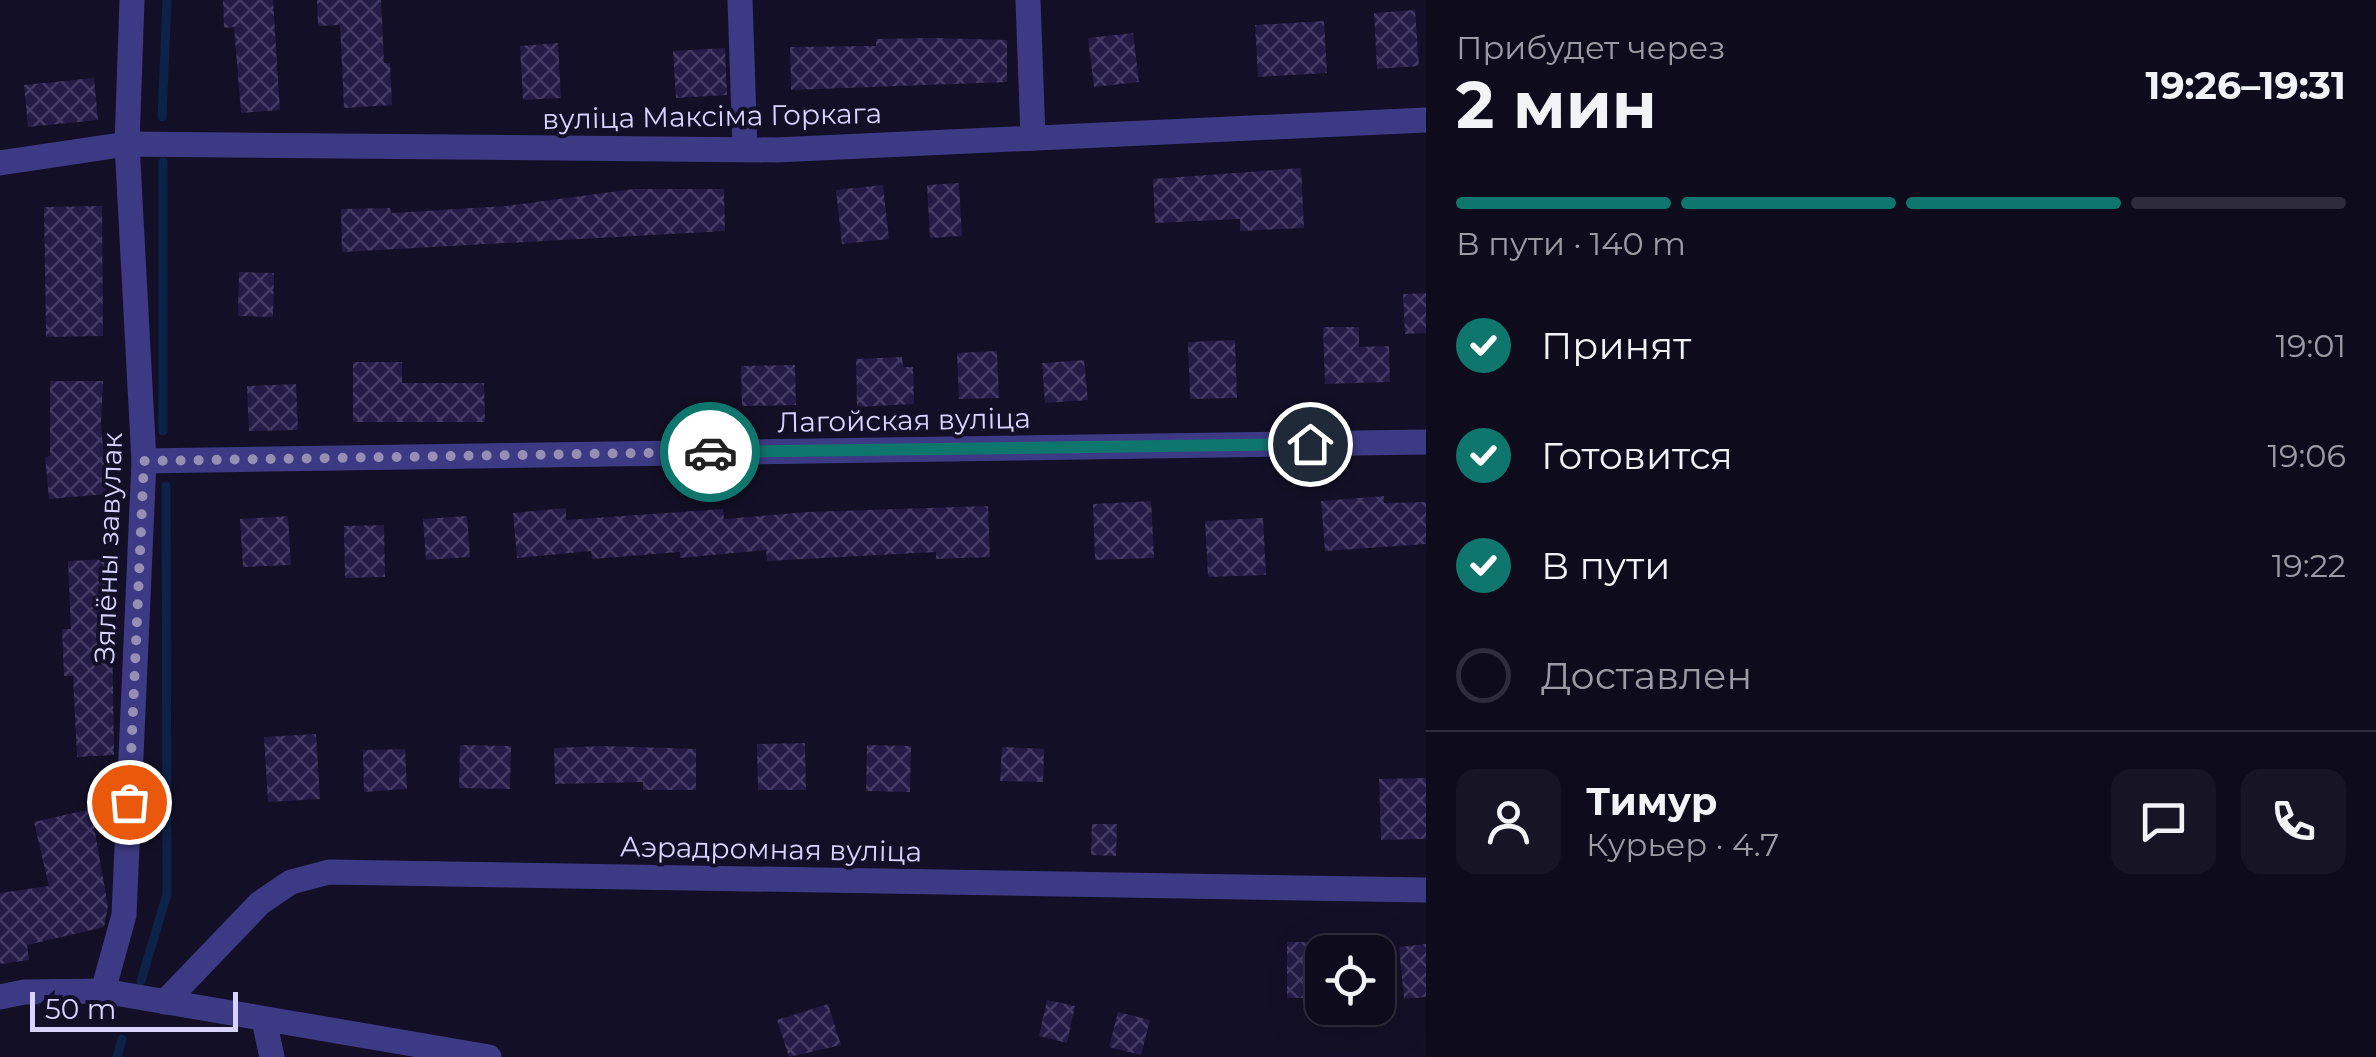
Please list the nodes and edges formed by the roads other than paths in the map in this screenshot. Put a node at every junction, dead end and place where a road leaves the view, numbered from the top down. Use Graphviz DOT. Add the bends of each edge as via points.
graph roads {
  1 [pos="132,0"];
  2 [pos="740,0"];
  3 [pos="1028,0"];
  4 [pos="1426,120"];
  5 [pos="1032,138"];
  6 [pos="127,144"];
  7 [pos="745,150"];
  8 [pos="0,164"];
  9 [pos="1426,442"];
  10 [pos="144,461"];
  11 [pos="1426,890"];
  12 [pos="103,992"];
  13 [pos="0,997"];
  14 [pos="165,1002"];
  15 [pos="264,1020"];
  16 [pos="272,1057"];
  17 [pos="489,1057"];
  1 -- 6 [label="street, Зялёны завулак"];
  2 -- 7 [label="street"];
  3 -- 5 [label="street"];
  4 -- 5 [label="street, вуліца Максіма Горкага"];
  5 -- 7 [label="street, вуліца Максіма Горкага"];
  6 -- 7 [label="street, вуліца Максіма Горкага"];
  6 -- 8 [label="street, вуліца Максіма Горкага"];
  6 -- 10 [label="street, Зялёны завулак"];
  9 -- 10 [label="street, Лагойская вуліца"];
  10 -- 12 [label="street, Зялёны завулак" via="124,915"];
  11 -- 14 [label="street, Аэрадромная вуліца" via="329,872 291,882 260,903"];
  12 -- 13 [label="street"];
  12 -- 14 [label="street"];
  14 -- 15 [label="street"];
  15 -- 16 [label="street"];
  15 -- 17 [label="street"];
}
